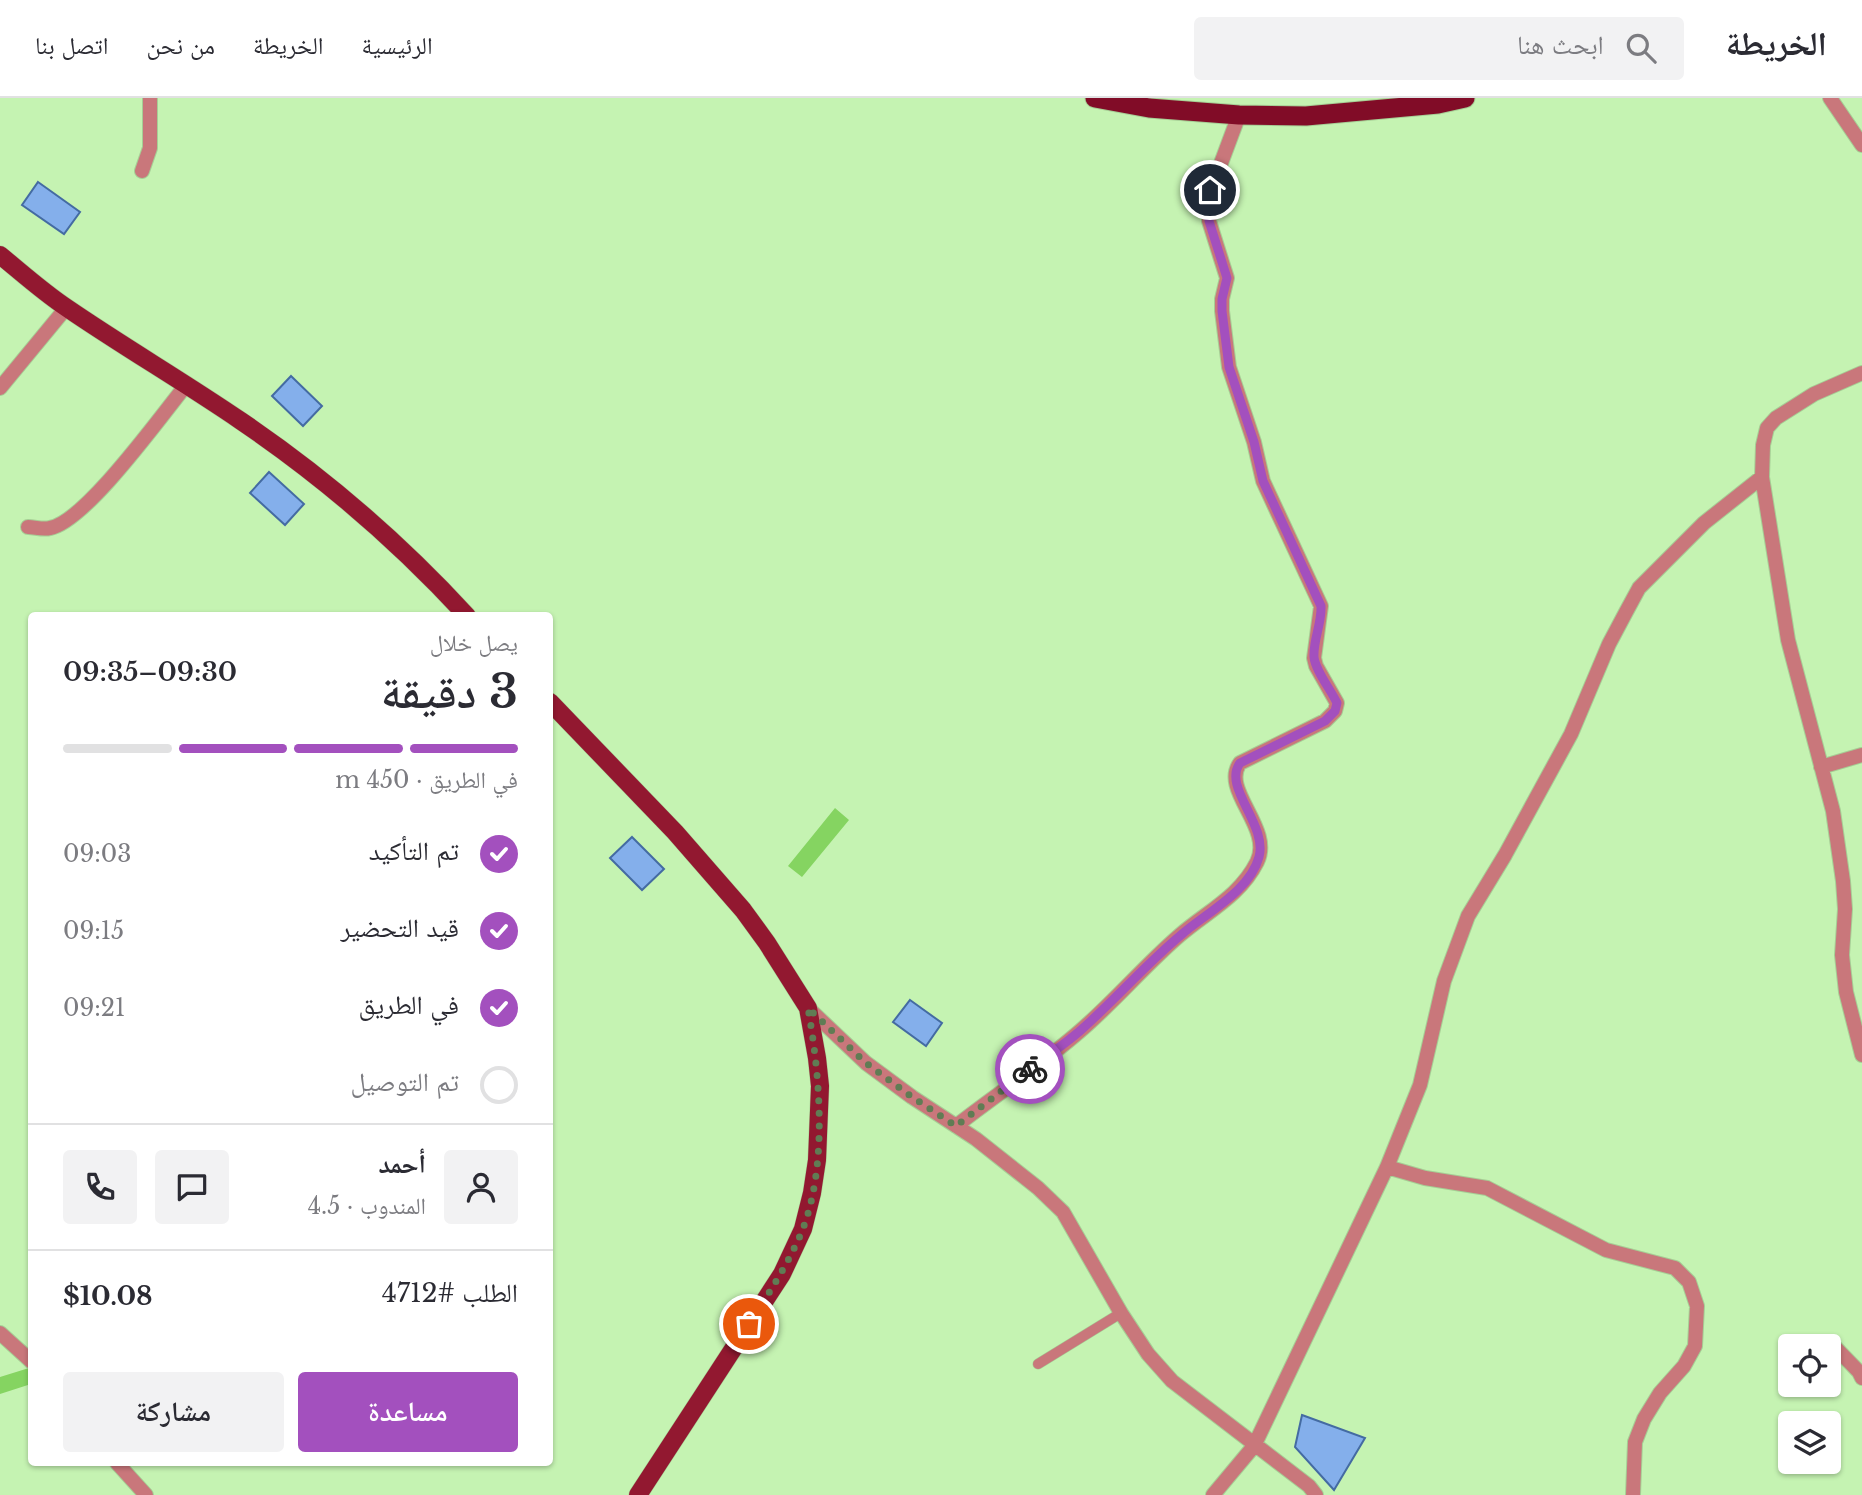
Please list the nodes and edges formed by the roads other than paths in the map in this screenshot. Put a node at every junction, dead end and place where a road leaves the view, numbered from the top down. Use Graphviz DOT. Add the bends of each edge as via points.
graph roads {
  1 [pos="150,98"];
  2 [pos="1095,98"];
  3 [pos="1465,98"];
  4 [pos="1830,98"];
  5 [pos="1239,116"];
  6 [pos="1862,145"];
  7 [pos="142,171"];
  8 [pos="0,255"];
  9 [pos="0,268"];
  10 [pos="23,276"];
  11 [pos="66,308"];
  12 [pos="1862,373"];
  13 [pos="187,384"];
  14 [pos="0,388"];
  15 [pos="1762,477"];
  16 [pos="28,527"];
  17 [pos="463,612"];
  18 [pos="553,705"];
  19 [pos="1862,755"];
  20 [pos="1821,767"];
  21 [pos="808,1008"];
  22 [pos="1862,1055"];
  23 [pos="956,1126"];
  24 [pos="1387,1167"];
  25 [pos="1121,1313"];
  26 [pos="0,1333"];
  27 [pos="1841,1353"];
  28 [pos="28,1359"];
  29 [pos="1038,1364"];
  30 [pos="1862,1378"];
  31 [pos="1254,1446"];
  32 [pos="120,1466"];
  33 [pos="146,1495"];
  34 [pos="638,1495"];
  35 [pos="1213,1495"];
  36 [pos="1316,1495"];
  37 [pos="1633,1495"];
  1 -- 7 [label="street" via="150,148"];
  2 -- 5 [label="highway"];
  3 -- 5 [label="highway" via="1306,116"];
  4 -- 6 [label="street"];
  5 -- 23 [label="street" via="1209,202 1209,221 1227,278 1222,299 1229,367 1263,481 1321,606 1314,657 1337,703 1335,711 1325,721 1236,768 1235,781 1261,845 1256,865 1230,898 1181,935 1079,1032"];
  8 -- 10 [label="main road"];
  9 -- 10 [label="main road"];
  10 -- 11 [label="main road"];
  11 -- 13 [label="main road"];
  11 -- 14 [label="street"];
  12 -- 15 [label="street" via="1814,394 1776,418 1767,428"];
  13 -- 16 [label="street" via="94,498 71,518 50,528"];
  13 -- 17 [label="main road" via="367,516"];
  15 -- 20 [label="street" via="1788,640"];
  15 -- 24 [label="street" via="1704,523 1639,588 1609,644 1571,734 1468,916 1444,981 1420,1085"];
  18 -- 21 [label="main road" via="743,910"];
  19 -- 20 [label="street"];
  20 -- 22 [label="street" via="1843,881 1846,992"];
  21 -- 23 [label="street" via="866,1063"];
  21 -- 34 [label="main road" via="820,1086 817,1160 803,1229 782,1274"];
  23 -- 25 [label="street" via="1003,1159 1063,1212"];
  24 -- 31 [label="street"];
  24 -- 37 [label="street" via="1487,1188 1606,1250 1675,1268 1689,1282 1697,1306 1695,1346 1660,1393 1634,1442"];
  25 -- 29 [label="lane"];
  25 -- 31 [label="street" via="1172,1381"];
  26 -- 28 [label="street"];
  27 -- 30 [label="street"];
  31 -- 35 [label="street"];
  31 -- 36 [label="street"];
  32 -- 33 [label="street"];
}
